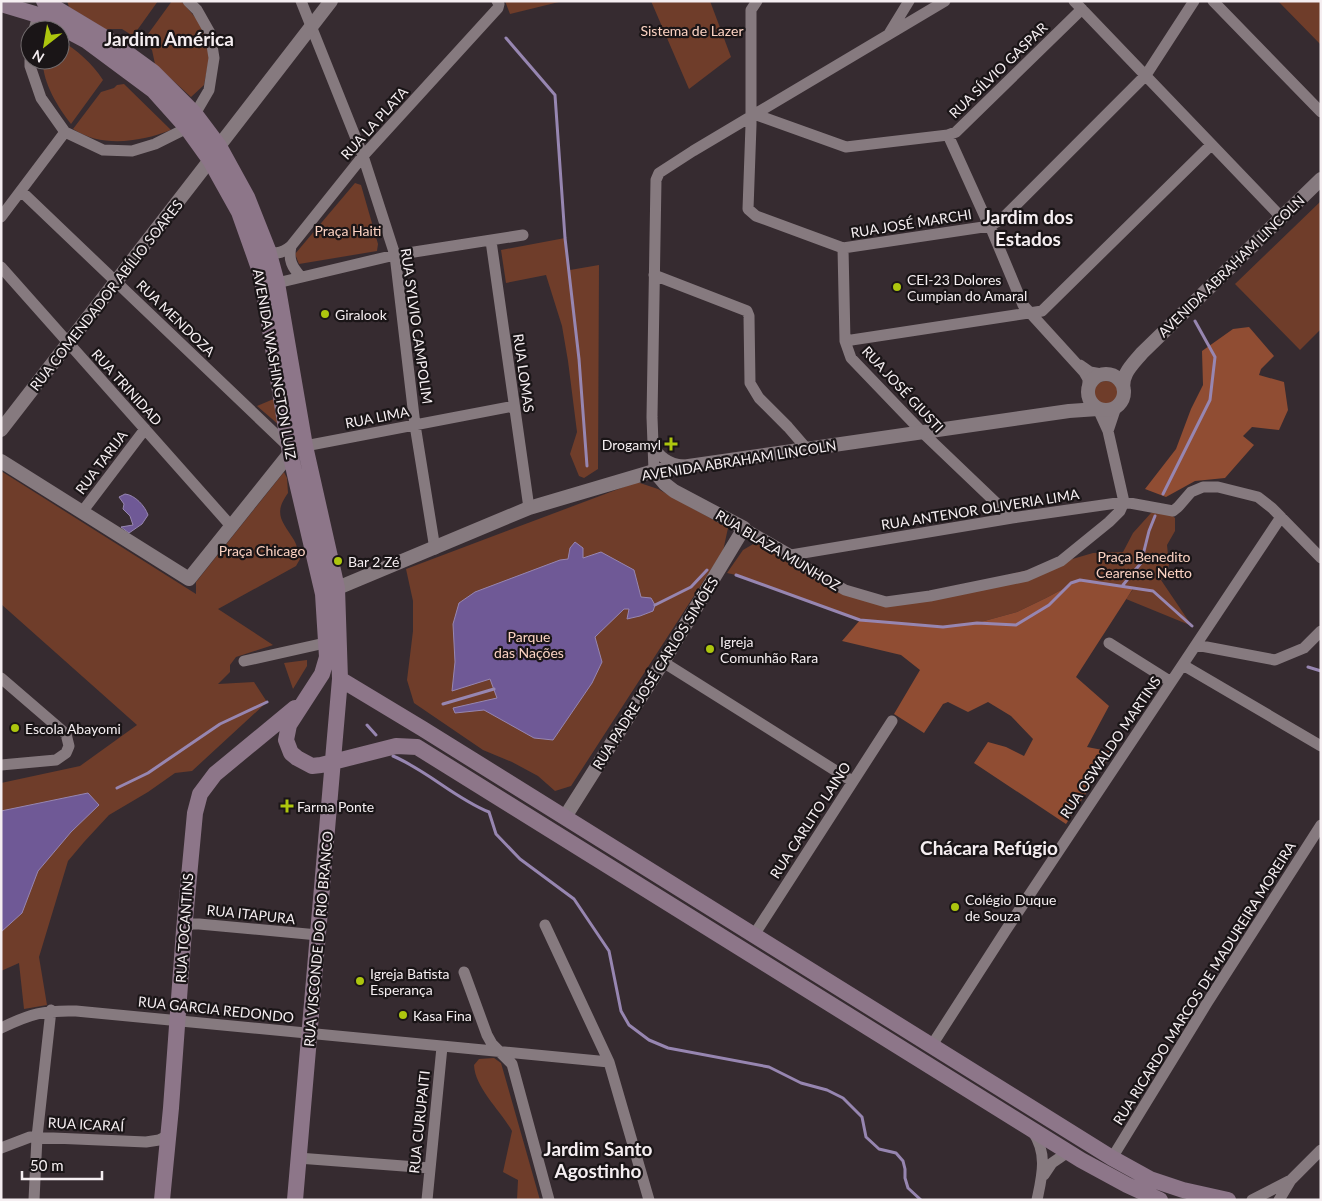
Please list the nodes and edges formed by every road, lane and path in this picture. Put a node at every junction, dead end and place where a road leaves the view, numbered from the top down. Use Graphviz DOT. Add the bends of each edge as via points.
graph roads {
  1 [pos="188,1"];
  2 [pos="301,1"];
  3 [pos="330,1"];
  4 [pos="757,1"];
  5 [pos="911,1"];
  6 [pos="945,1"];
  7 [pos="1194,1"];
  8 [pos="1213,1"];
  9 [pos="2,3"];
  10 [pos="498,3"];
  11 [pos="1078,5"];
  12 [pos="42,10"];
  13 [pos="928,11"];
  14 [pos="312,25"];
  15 [pos="889,33"];
  16 [pos="31,70"];
  17 [pos="1146,75"];
  18 [pos="1321,112"];
  19 [pos="752,115"];
  20 [pos="191,121"];
  21 [pos="65,132"];
  22 [pos="948,135"];
  23 [pos="1211,145"];
  24 [pos="215,153"];
  25 [pos="363,156"];
  26 [pos="1321,179"];
  27 [pos="21,191"];
  28 [pos="1,217"];
  29 [pos="1282,218"];
  30 [pos="990,226"];
  31 [pos="523,235"];
  32 [pos="491,241"];
  33 [pos="291,246"];
  34 [pos="843,248"];
  35 [pos="268,250"];
  36 [pos="395,255"];
  37 [pos="1,267"];
  38 [pos="654,275"];
  39 [pos="301,278"];
  40 [pos="116,281"];
  41 [pos="277,283"];
  42 [pos="1030,312"];
  43 [pos="845,341"];
  44 [pos="68,344"];
  45 [pos="1142,353"];
  46 [pos="1077,363"];
  47 [pos="1106,375"];
  48 [pos="1123,388"];
  49 [pos="1088,389"];
  50 [pos="514,406"];
  51 [pos="1116,407"];
  52 [pos="1098,409"];
  53 [pos="1069,411"];
  54 [pos="415,425"];
  55 [pos="145,429"];
  56 [pos="1,430"];
  57 [pos="1108,431"];
  58 [pos="922,432"];
  59 [pos="652,442"];
  60 [pos="295,449"];
  61 [pos="807,449"];
  62 [pos="1,461"];
  63 [pos="687,466"];
  64 [pos="654,471"];
  65 [pos="1124,502"];
  66 [pos="529,508"];
  67 [pos="82,512"];
  68 [pos="1281,517"];
  69 [pos="1012,518"];
  70 [pos="231,526"];
  71 [pos="744,528"];
  72 [pos="435,548"];
  73 [pos="791,555"];
  74 [pos="1321,558"];
  75 [pos="330,591"];
  76 [pos="1321,631"];
  77 [pos="325,643"];
  78 [pos="1109,643"];
  79 [pos="1196,645"];
  80 [pos="306,647"];
  81 [pos="244,660"];
  82 [pos="326,662"];
  83 [pos="663,662"];
  84 [pos="1183,665"];
  85 [pos="1,678"];
  86 [pos="340,679"];
  87 [pos="1171,682"];
  88 [pos="302,702"];
  89 [pos="892,721"];
  90 [pos="1321,746"];
  91 [pos="333,762"];
  92 [pos="1,765"];
  93 [pos="852,782"];
  94 [pos="565,818"];
  95 [pos="1321,825"];
  96 [pos="545,925"];
  97 [pos="184,930"];
  98 [pos="318,935"];
  99 [pos="754,935"];
  100 [pos="464,972"];
  101 [pos="51,1010"];
  102 [pos="177,1019"];
  103 [pos="1,1028"];
  104 [pos="309,1033"];
  105 [pos="932,1045"];
  106 [pos="442,1047"];
  107 [pos="501,1052"];
  108 [pos="609,1062"];
  109 [pos="1030,1128"];
  110 [pos="169,1134"];
  111 [pos="37,1137"];
  112 [pos="1,1148"];
  113 [pos="1321,1150"];
  114 [pos="1075,1156"];
  115 [pos="298,1158"];
  116 [pos="1112,1158"];
  117 [pos="430,1168"];
  118 [pos="1042,1179"];
  119 [pos="1290,1180"];
  120 [pos="34,1200"];
  121 [pos="162,1200"];
  122 [pos="295,1200"];
  123 [pos="427,1200"];
  124 [pos="549,1200"];
  125 [pos="649,1200"];
  126 [pos="1037,1200"];
  127 [pos="1144,1200"];
  128 [pos="1160,1200"];
  129 [pos="1228,1200"];
  130 [pos="1252,1200"];
  131 [pos="1279,1200"];
  1 -- 20 [label="street" via="210,33 214,58 209,90"];
  2 -- 14 [label="street, RUA SYLVIO CAMPOLIM"];
  3 -- 14 [label="street, RUA COMENDADOR ABÍLIO SOARES"];
  4 -- 19 [label="street, RUA JOSÉ MARCHI" via="751,10"];
  5 -- 13 [label="street" via="917,8"];
  5 -- 15 [label="street"];
  6 -- 13 [label="street"];
  7 -- 17 [label="street, RUA JOSÉ MARCHI"];
  8 -- 18 [label="street"];
  9 -- 12 [label="main road, AVENIDA WASHINGTON LUIZ"];
  10 -- 25 [label="street, RUA LA PLATA" via="498,8"];
  11 -- 17 [label="street"];
  11 -- 22 [label="street, RUA SÍLVIO GASPAR" via="956,132"];
  12 -- 20 [label="main road, AVENIDA WASHINGTON LUIZ" via="109,40 158,76"];
  13 -- 15 [label="street"];
  14 -- 24 [label="street, RUA COMENDADOR ABÍLIO SOARES"];
  14 -- 25 [label="street, RUA SYLVIO CAMPOLIM"];
  15 -- 19 [label="street"];
  16 -- 21 [label="street" via="41,98"];
  17 -- 23 [label="street"];
  17 -- 30 [label="street, RUA JOSÉ MARCHI" via="1003,218"];
  19 -- 22 [label="street, RUA SÍLVIO GASPAR" via="846,147"];
  19 -- 34 [label="street, RUA JOSÉ MARCHI" via="748,209 756,216"];
  19 -- 38 [label="street" via="659,173 656,180"];
  20 -- 21 [label="street" via="155,144 132,151 103,150"];
  20 -- 24 [label="main road, AVENIDA WASHINGTON LUIZ"];
  21 -- 27 [label="street"];
  22 -- 30 [label="street"];
  23 -- 29 [label="street"];
  23 -- 42 [label="street" via="1042,311"];
  24 -- 35 [label="main road, AVENIDA WASHINGTON LUIZ" via="247,197"];
  24 -- 40 [label="street, RUA COMENDADOR ABÍLIO SOARES"];
  24 -- 60 [label="main road, AVENIDA WASHINGTON LUIZ" via="262,274"];
  25 -- 33 [label="street, RUA LA PLATA"];
  25 -- 36 [label="street, RUA SYLVIO CAMPOLIM"];
  26 -- 29 [label="street, AVENIDA ABRAHAM LINCOLN"];
  27 -- 28 [label="street"];
  27 -- 40 [label="street, RUA MENDOZA"];
  29 -- 45 [label="street, AVENIDA ABRAHAM LINCOLN"];
  30 -- 34 [label="street, RUA JOSÉ MARCHI"];
  30 -- 42 [label="street"];
  31 -- 32 [label="street"];
  32 -- 36 [label="street"];
  32 -- 50 [label="street, RUA LOMAS"];
  33 -- 35 [label="street" via="279,253"];
  33 -- 39 [label="street" via="291,262"];
  34 -- 43 [label="street, RUA JOSÉ GIUSTI"];
  35 -- 41 [label="main road, AVENIDA WASHINGTON LUIZ"];
  36 -- 39 [label="street"];
  36 -- 54 [label="street, RUA SYLVIO CAMPOLIM"];
  37 -- 44 [label="street, RUA TRINIDAD"];
  38 -- 59 [label="street"];
  38 -- 61 [label="street" via="747,311 750,383 759,398"];
  39 -- 41 [label="street"];
  40 -- 44 [label="street, RUA COMENDADOR ABÍLIO SOARES"];
  40 -- 60 [label="street, RUA MENDOZA"];
  41 -- 60 [label="main road, AVENIDA WASHINGTON LUIZ"];
  42 -- 43 [label="street"];
  42 -- 46 [label="street"];
  43 -- 58 [label="street, RUA JOSÉ GIUSTI" via="851,358"];
  44 -- 55 [label="street, RUA TRINIDAD"];
  44 -- 56 [label="street, RUA COMENDADOR ABÍLIO SOARES"];
  45 -- 47 [label="street, AVENIDA ABRAHAM LINCOLN" via="1117,372"];
  45 -- 48 [label="street, AVENIDA ABRAHAM LINCOLN" via="1128,370"];
  46 -- 47 [label="street" via="1090,372"];
  46 -- 49 [label="street" via="1084,372"];
  47 -- 48 [label="street" via="1114,376"];
  47 -- 49 [label="street" via="1093,379"];
  48 -- 51 [label="street"];
  49 -- 52 [label="street" via="1092,404"];
  49 -- 53 [label="street" via="1084,401"];
  50 -- 54 [label="street, RUA LIMA"];
  50 -- 66 [label="street, RUA LOMAS"];
  51 -- 52 [label="street"];
  51 -- 57 [label="street"];
  52 -- 53 [label="street, AVENIDA ABRAHAM LINCOLN"];
  52 -- 57 [label="street"];
  53 -- 58 [label="street, AVENIDA ABRAHAM LINCOLN"];
  54 -- 60 [label="street, RUA LIMA"];
  54 -- 72 [label="street, RUA SYLVIO CAMPOLIM"];
  55 -- 67 [label="street, RUA TARIJA"];
  55 -- 70 [label="street, RUA TRINIDAD"];
  57 -- 65 [label="street"];
  58 -- 61 [label="street, AVENIDA ABRAHAM LINCOLN"];
  58 -- 69 [label="street, RUA JOSÉ GIUSTI"];
  59 -- 63 [label="street" via="661,457"];
  59 -- 64 [label="street"];
  60 -- 70 [label="street"];
  60 -- 75 [label="main road, AVENIDA WASHINGTON LUIZ"];
  61 -- 63 [label="street, AVENIDA ABRAHAM LINCOLN"];
  62 -- 67 [label="street"];
  63 -- 64 [label="street, AVENIDA ABRAHAM LINCOLN"];
  64 -- 66 [label="street, AVENIDA ABRAHAM LINCOLN"];
  64 -- 71 [label="street, RUA BLAZA MUNHOZ" via="674,491"];
  65 -- 68 [label="street, RUA ANTENOR OLIVERIA LIMA" via="1173,510 1191,492 1218,487 1258,497"];
  65 -- 69 [label="street, RUA ANTENOR OLIVERIA LIMA"];
  65 -- 73 [label="street, RUA BLAZA MUNHOZ" via="1109,522 1061,561 1027,576 930,596 886,602 845,590"];
  66 -- 72 [label="street, AVENIDA ABRAHAM LINCOLN"];
  67 -- 70 [label="street" via="189,580"];
  68 -- 74 [label="street"];
  68 -- 79 [label="street, RUA OSWALDO MARTINS"];
  69 -- 73 [label="street, RUA ANTENOR OLIVERIA LIMA"];
  71 -- 73 [label="street, RUA BLAZA MUNHOZ"];
  71 -- 83 [label="street, RUA PADRE JOSÉ CARLOS SIMÕES"];
  72 -- 75 [label="street, AVENIDA ABRAHAM LINCOLN"];
  75 -- 77 [label="main road, AVENIDA WASHINGTON LUIZ"];
  75 -- 86 [label="main road, AVENIDA WASHINGTON LUIZ"];
  76 -- 79 [label="street" via="1304,648 1274,660"];
  77 -- 80 [label="street"];
  77 -- 82 [label="main road, AVENIDA WASHINGTON LUIZ"];
  78 -- 87 [label="street"];
  79 -- 84 [label="street, RUA OSWALDO MARTINS"];
  80 -- 81 [label="street"];
  80 -- 82 [label="street"];
  82 -- 88 [label="main road, AVENIDA WASHINGTON LUIZ" via="322,674"];
  83 -- 93 [label="street"];
  83 -- 94 [label="street, RUA PADRE JOSÉ CARLOS SIMÕES"];
  84 -- 87 [label="street, RUA OSWALDO MARTINS"];
  84 -- 90 [label="street"];
  85 -- 92 [label="street" via="66,734 69,746 66,753 56,760"];
  86 -- 91 [label="main road, RUA VISCONDE DO RIO BRANCO"];
  86 -- 94 [label="main road"];
  87 -- 105 [label="street, RUA OSWALDO MARTINS"];
  88 -- 91 [label="main road, AVENIDA WASHINGTON LUIZ" via="289,725 286,740 289,748 312,766"];
  88 -- 97 [label="main road, RUA TOCANTINS" via="228,762 200,794 193,826"];
  89 -- 93 [label="street, RUA CARLITO LAINO"];
  91 -- 98 [label="main road, RUA VISCONDE DO RIO BRANCO"];
  91 -- 109 [label="main road" via="396,746 410,745 425,751"];
  93 -- 99 [label="street, RUA CARLITO LAINO"];
  94 -- 99 [label="main road"];
  95 -- 116 [label="street, RUA RICARDO MARCOS DE MADUREIRA MOREIRA"];
  96 -- 108 [label="street"];
  97 -- 98 [label="street, RUA ITAPURA" via="192,924 199,924"];
  97 -- 102 [label="main road, RUA TOCANTINS"];
  98 -- 104 [label="main road, RUA VISCONDE DO RIO BRANCO"];
  99 -- 105 [label="main road"];
  100 -- 107 [label="street" via="487,1034"];
  101 -- 102 [label="street, RUA GARCIA REDONDO"];
  101 -- 103 [label="street, RUA GARCIA REDONDO" via="26,1016"];
  101 -- 111 [label="street"];
  102 -- 104 [label="street, RUA GARCIA REDONDO"];
  102 -- 110 [label="main road, RUA TOCANTINS"];
  104 -- 106 [label="street, RUA GARCIA REDONDO"];
  104 -- 115 [label="main road, RUA VISCONDE DO RIO BRANCO"];
  105 -- 116 [label="main road"];
  106 -- 107 [label="street, RUA GARCIA REDONDO"];
  106 -- 117 [label="street, RUA CURUPAITI"];
  107 -- 108 [label="street, RUA GARCIA REDONDO"];
  107 -- 124 [label="street" via="512,1064"];
  108 -- 125 [label="street"];
  109 -- 114 [label="main road"];
  109 -- 118 [label="street" via="1043,1156"];
  110 -- 111 [label="street, RUA ICARAÍ" via="146,1142"];
  110 -- 121 [label="main road, RUA TOCANTINS"];
  111 -- 112 [label="street, RUA ICARAÍ"];
  111 -- 120 [label="street"];
  113 -- 119 [label="street"];
  114 -- 118 [label="street" via="1052,1163"];
  114 -- 127 [label="street"];
  114 -- 128 [label="main road"];
  115 -- 117 [label="street"];
  115 -- 122 [label="main road, RUA VISCONDE DO RIO BRANCO"];
  116 -- 129 [label="main road" via="1150,1179"];
  117 -- 123 [label="street, RUA CURUPAITI"];
  118 -- 126 [label="street"];
  119 -- 130 [label="street"];
  119 -- 131 [label="street"];
}
